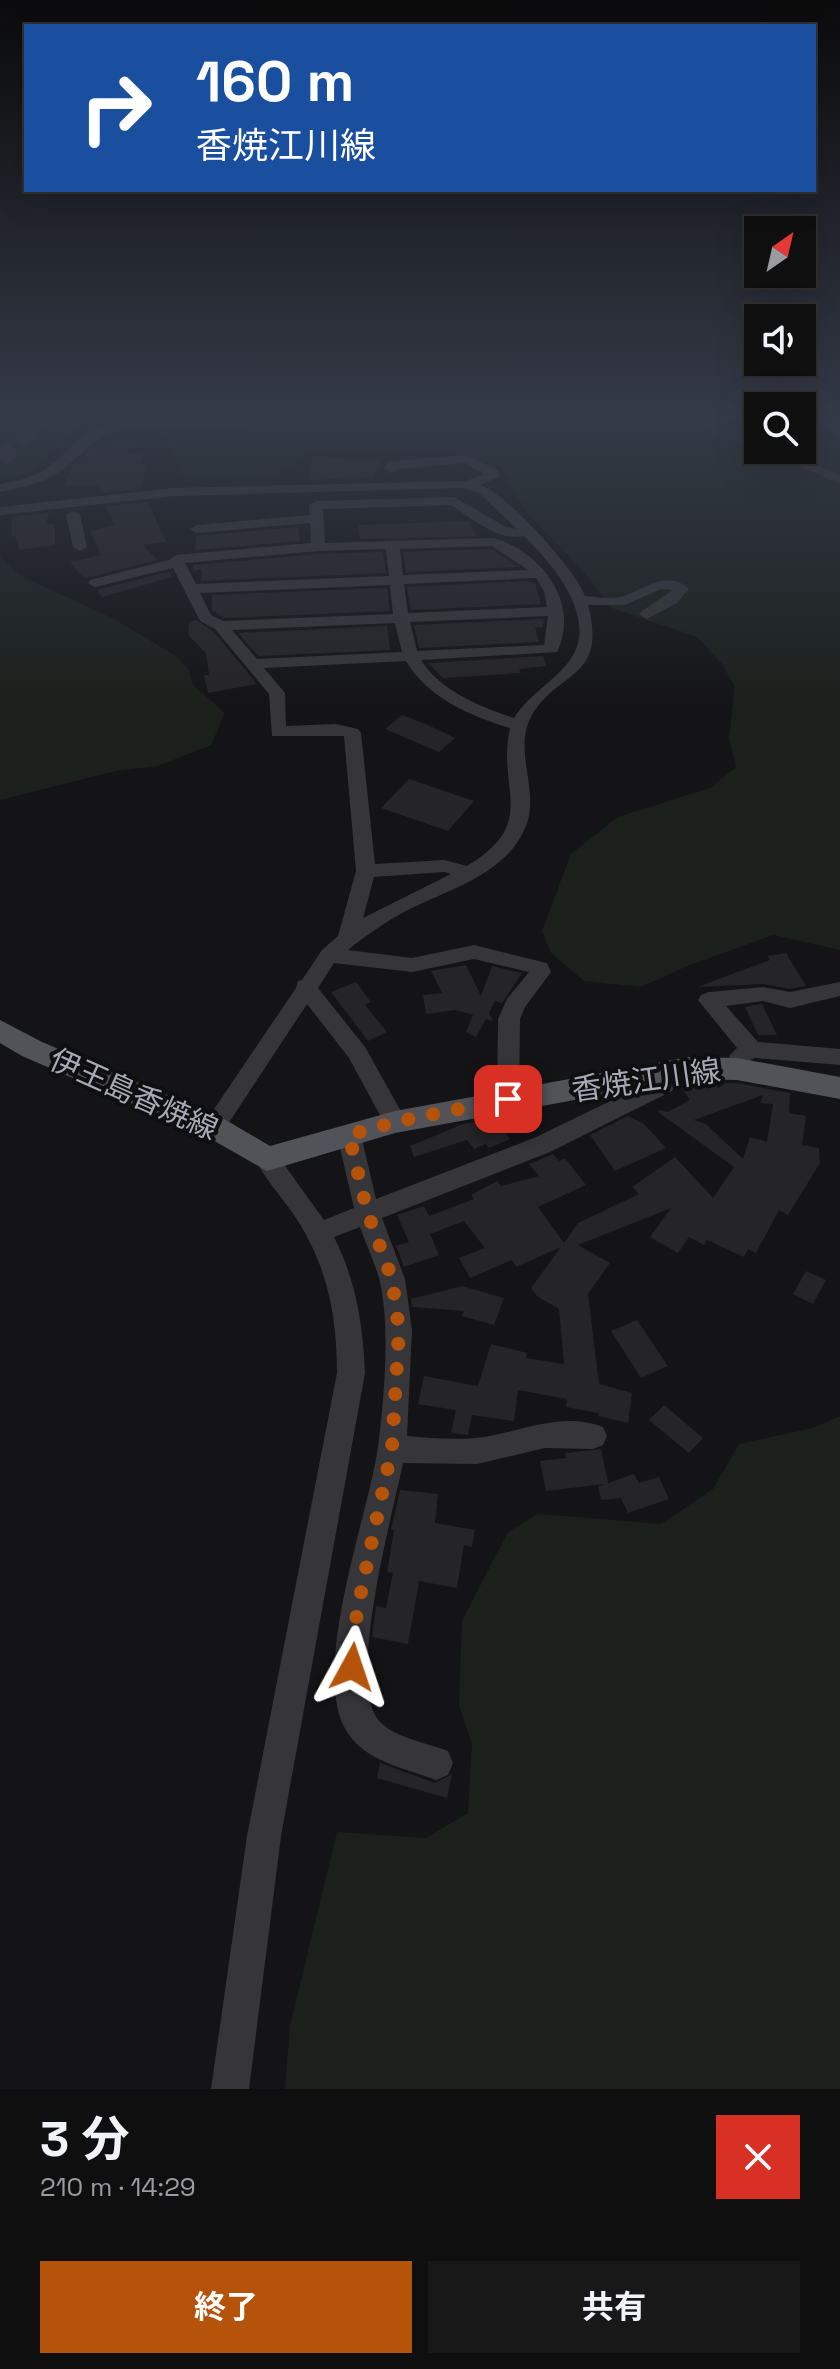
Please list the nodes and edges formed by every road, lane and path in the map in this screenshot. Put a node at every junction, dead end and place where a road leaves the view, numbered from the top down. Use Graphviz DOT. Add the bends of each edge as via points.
graph roads {
  1 [pos="34,511"];
  2 [pos="307,511"];
  3 [pos="314,511"];
  4 [pos="471,511"];
  5 [pos="506,511"];
  6 [pos="70,512"];
  7 [pos="312,519"];
  8 [pos="197,529"];
  9 [pos="525,532"];
  10 [pos="392,545"];
  11 [pos="80,547"];
  12 [pos="318,547"];
  13 [pos="178,562"];
  14 [pos="537,574"];
  15 [pos="397,581"];
  16 [pos="95,583"];
  17 [pos="191,589"];
  18 [pos="577,600"];
  19 [pos="553,611"];
  20 [pos="647,614"];
  21 [pos="403,617"];
  22 [pos="220,626"];
  23 [pos="411,656"];
  24 [pos="251,664"];
  25 [pos="518,725"];
  26 [pos="366,871"];
  27 [pos="469,873"];
  28 [pos="348,938"];
  29 [pos="329,955"];
  30 [pos="305,986"];
  31 [pos="840,989"];
  32 [pos="0,1030"];
  33 [pos="840,1057"];
  34 [pos="745,1059"];
  35 [pos="672,1071"];
  36 [pos="840,1088"];
  37 [pos="508,1099"];
  38 [pos="395,1122"];
  39 [pos="214,1127"];
  40 [pos="349,1135"];
  41 [pos="267,1159"];
  42 [pos="367,1211"];
  43 [pos="320,1232"];
  44 [pos="593,1436"];
  45 [pos="392,1448"];
  46 [pos="436,1763"];
  47 [pos="230,2089"];
  1 -- 6 [label="street"];
  2 -- 7 [label="street"];
  3 -- 7 [label="street"];
  4 -- 9 [label="street" via="501,530"];
  5 -- 9 [label="street"];
  6 -- 11 [label="street"];
  7 -- 8 [label="street"];
  7 -- 12 [label="street"];
  9 -- 18 [label="street" via="568,574"];
  10 -- 12 [label="street"];
  10 -- 14 [label="street" via="493,542 518,552"];
  10 -- 15 [label="street"];
  12 -- 13 [label="street" via="190,556"];
  13 -- 16 [label="street"];
  13 -- 17 [label="street"];
  14 -- 15 [label="street"];
  14 -- 19 [label="street" via="551,591"];
  15 -- 17 [label="street"];
  15 -- 21 [label="street"];
  17 -- 22 [label="street" via="205,618"];
  18 -- 20 [label="street" via="617,602 657,584 682,589"];
  18 -- 25 [label="street" via="586,624 579,659 528,707"];
  19 -- 21 [label="street"];
  19 -- 23 [label="street" via="551,649"];
  21 -- 22 [label="street"];
  21 -- 23 [label="street"];
  22 -- 24 [label="street"];
  23 -- 24 [label="street"];
  23 -- 25 [label="street" via="459,702"];
  24 -- 26 [label="street" via="277,693 278,732 352,733"];
  25 -- 27 [label="street" via="517,827 497,853"];
  26 -- 27 [label="street" via="444,866"];
  26 -- 28 [label="street"];
  27 -- 28 [label="street"];
  28 -- 29 [label="street"];
  29 -- 30 [label="street"];
  29 -- 37 [label="street" via="412,965 474,952 540,968 509,1019"];
  30 -- 38 [label="street" via="357,1053"];
  30 -- 39 [label="street"];
  31 -- 34 [label="street" via="790,1000 763,994 709,1000"];
  32 -- 39 [label="main road, 伊王島香焼線" via="32,1049"];
  33 -- 34 [label="street"];
  34 -- 35 [label="main road, 香焼江川線"];
  34 -- 36 [label="main road, 香焼江川線"];
  35 -- 37 [label="main road, 香焼江川線"];
  35 -- 42 [label="street" via="664,1085 542,1145"];
  37 -- 38 [label="main road, 香焼江川線"];
  38 -- 40 [label="main road, 香焼江川線"];
  39 -- 41 [label="main road, 伊王島香焼線"];
  40 -- 41 [label="main road, 香焼江川線"];
  40 -- 42 [label="street"];
  41 -- 43 [label="street"];
  42 -- 43 [label="street"];
  42 -- 45 [label="street" via="392,1279 399,1330"];
  43 -- 47 [label="street" via="343,1286 350,1318 351,1373 264,1836"];
  44 -- 45 [label="street" via="545,1435 477,1451"];
  45 -- 46 [label="street" via="352,1641 351,1692 357,1718 378,1742"];
}
